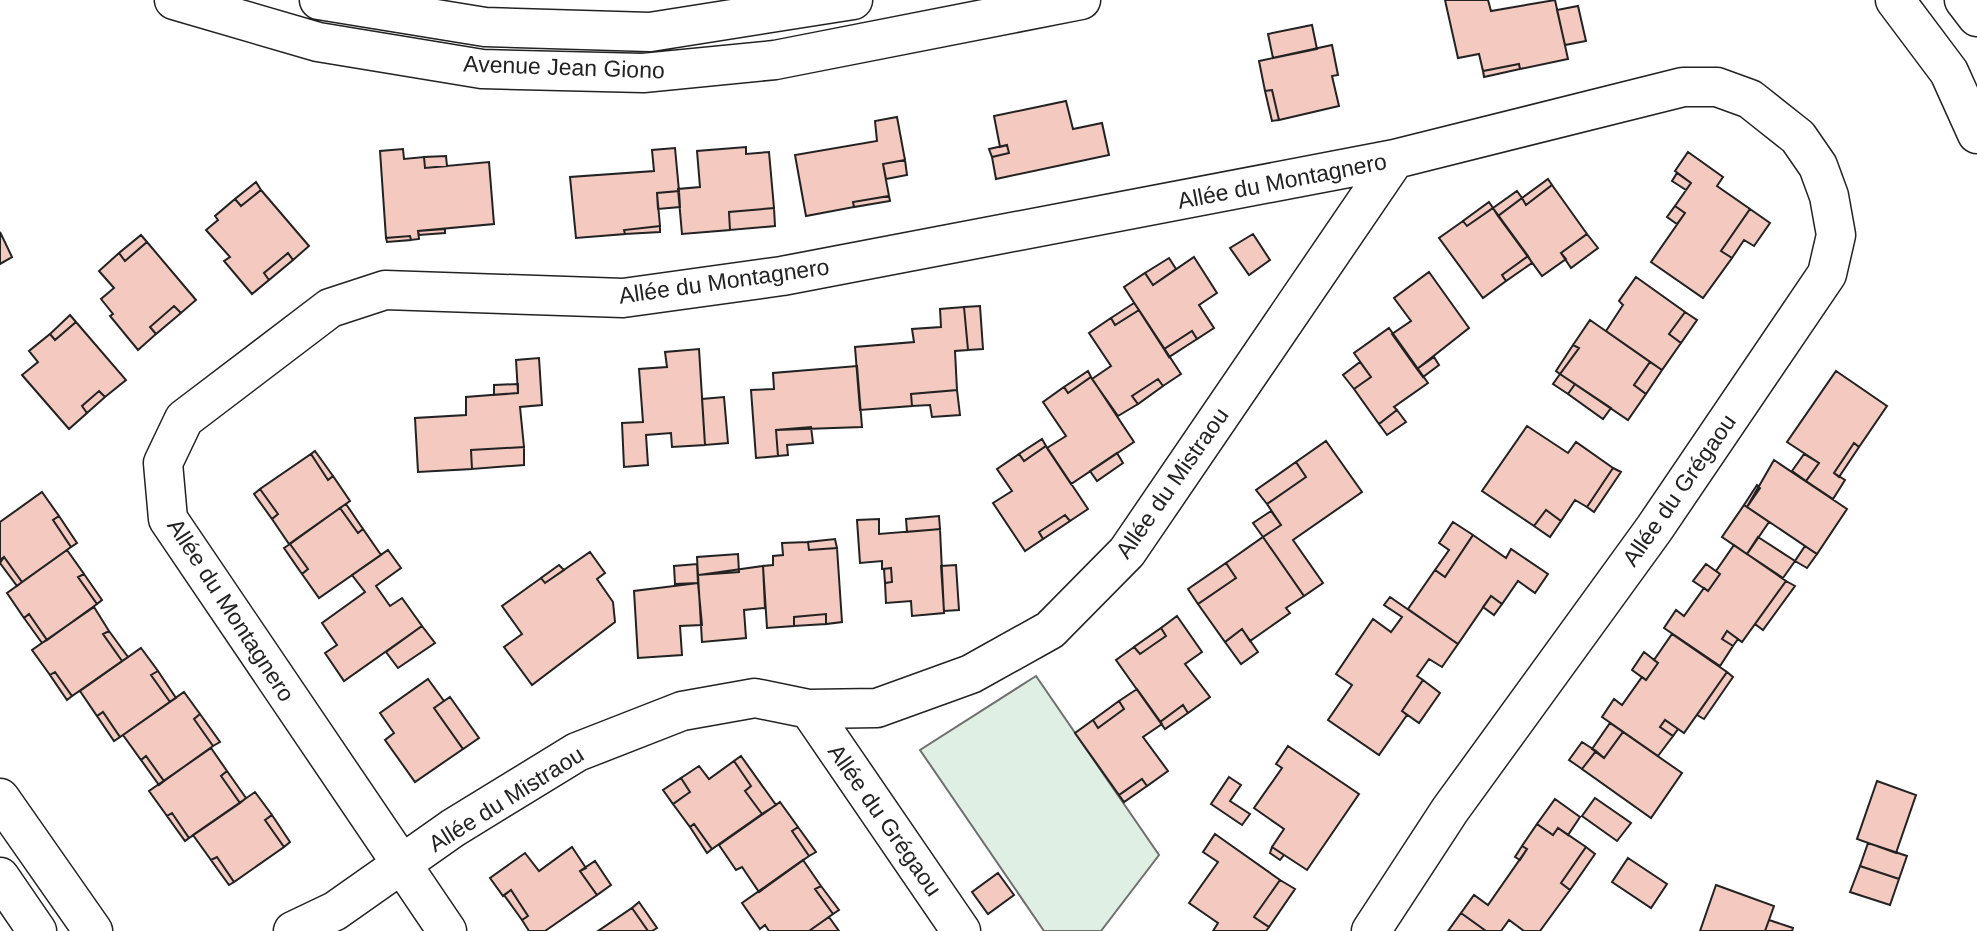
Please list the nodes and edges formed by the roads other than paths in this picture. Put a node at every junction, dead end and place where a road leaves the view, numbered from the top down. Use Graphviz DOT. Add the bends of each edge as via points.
graph roads {
  1 [pos="174,0"];
  2 [pos="318,0"];
  3 [pos="853,0"];
  4 [pos="1081,0"];
  5 [pos="1895,0"];
  6 [pos="1964,0"];
  7 [pos="1977,17"];
  8 [pos="1683,87"];
  9 [pos="1977,134"];
  10 [pos="1395,159"];
  11 [pos="809,709"];
  12 [pos="0,798"];
  13 [pos="402,866"];
  14 [pos="0,877"];
  15 [pos="325,921"];
  16 [pos="37,931"];
  17 [pos="93,931"];
  18 [pos="293,931"];
  19 [pos="447,931"];
  20 [pos="961,931"];
  21 [pos="1370,931"];
  1 -- 4 [label="street, Avenue Jean Giono" via="318,42 482,69 643,74 775,60"];
  2 -- 3 [label="street, Avenue Jean Giono" via="485,27 650,32"];
  5 -- 9 [label="street" via="1949,72"];
  6 -- 7 [label="street"];
  8 -- 10 [label="street, Allée du Montagnero"];
  8 -- 21 [label="street, Allée du Grégaou" via="1717,87 1750,99 1798,137 1818,166 1829,196 1836,235 1827,274 1654,529 1450,810"];
  10 -- 11 [label="street, Allée du Mistraou" via="1127,551 1050,630 971,674 877,708"];
  10 -- 13 [label="street, Allée du Montagnero" via="782,276 624,298 386,290 330,308 184,419 163,463 168,519"];
  11 -- 13 [label="street, Allée du Mistraou" via="755,698 682,711 577,752 453,828"];
  11 -- 20 [label="street, Allée du Grégaou"];
  12 -- 17 [label="street"];
  13 -- 15 [label="street, Allée du Mistraou"];
  13 -- 19 [label="street, Allée du Montagnero"];
  14 -- 16 [label="street"];
  15 -- 18 [label="street, Allée du Mistraou"];
}
